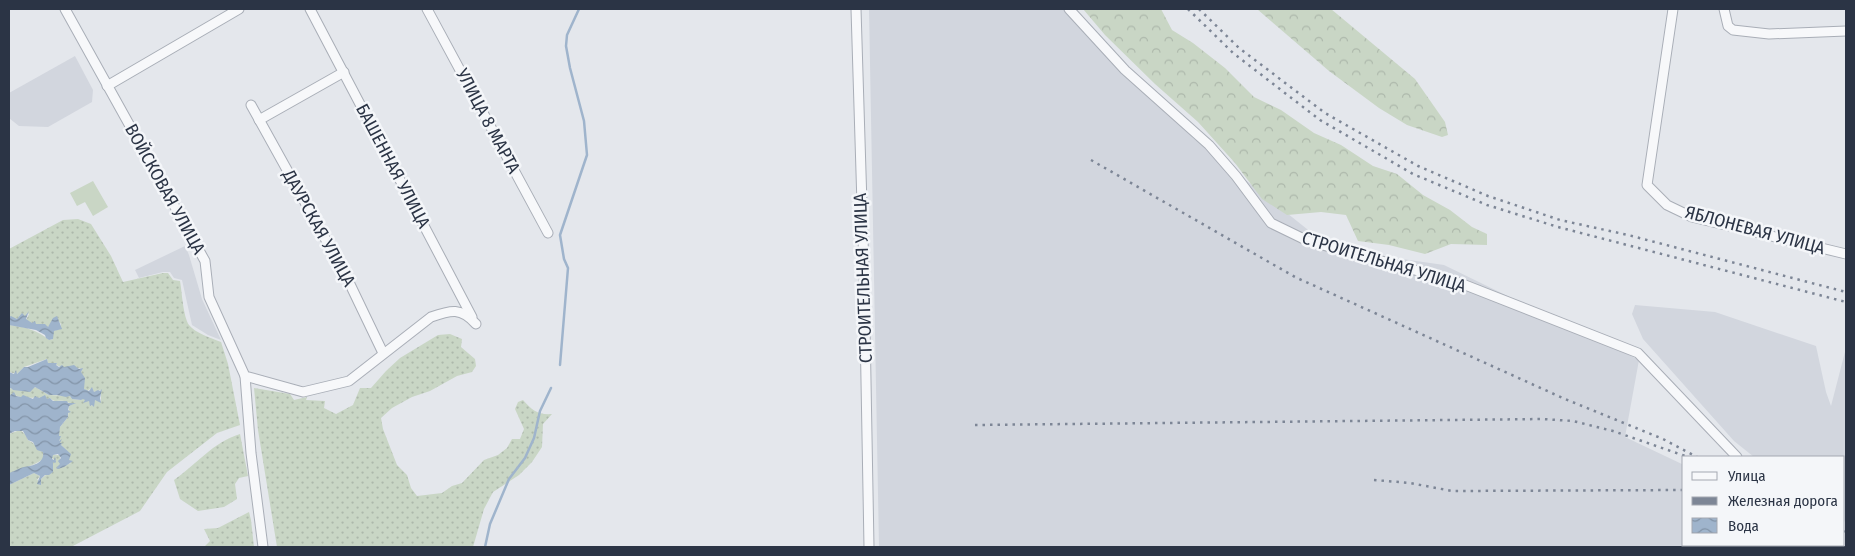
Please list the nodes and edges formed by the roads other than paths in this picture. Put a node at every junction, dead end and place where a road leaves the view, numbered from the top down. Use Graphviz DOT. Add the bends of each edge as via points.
graph roads {
  1 [pos="65,9"];
  2 [pos="239,9"];
  3 [pos="310,9"];
  4 [pos="427,9"];
  5 [pos="849,9"];
  6 [pos="856,9"];
  7 [pos="1069,9"];
  8 [pos="1673,9"];
  9 [pos="1724,9"];
  10 [pos="856,21"];
  11 [pos="1846,31"];
  12 [pos="344,72"];
  13 [pos="107,86"];
  14 [pos="251,105"];
  15 [pos="259,120"];
  16 [pos="548,233"];
  17 [pos="1846,254"];
  18 [pos="383,354"];
  19 [pos="245,376"];
  20 [pos="1736,456"];
  21 [pos="263,547"];
  22 [pos="869,547"];
  1 -- 13 [label="street, ВОЙСКОВАЯ УЛИЦА"];
  2 -- 13 [label="street"];
  3 -- 12 [label="street, БАШЕННАЯ УЛИЦА"];
  4 -- 16 [label="street, УЛИЦА 8 МАРТА"];
  5 -- 10 [label="street"];
  6 -- 10 [label="street, СТРОИТЕЛЬНАЯ УЛИЦА"];
  7 -- 20 [label="street, СТРОИТЕЛЬНАЯ УЛИЦА" via="1126,70 1209,145 1271,222 1308,241 1455,281 1638,353"];
  8 -- 17 [label="street, ЯБЛОНЕВАЯ УЛИЦА" via="1647,185 1667,205 1692,217"];
  9 -- 11 [label="street" via="1728,26 1733,30 1770,34"];
  10 -- 22 [label="street, СТРОИТЕЛЬНАЯ УЛИЦА"];
  12 -- 15 [label="street"];
  12 -- 18 [label="street, БАШЕННАЯ УЛИЦА" via="476,324 462,312 432,316"];
  13 -- 19 [label="street, ВОЙСКОВАЯ УЛИЦА" via="205,261 209,297"];
  14 -- 15 [label="street, ДАУРСКАЯ УЛИЦА"];
  15 -- 18 [label="street, ДАУРСКАЯ УЛИЦА" via="347,278"];
  18 -- 19 [label="street" via="349,381 303,392"];
  19 -- 21 [label="street" via="250,453"];
}
